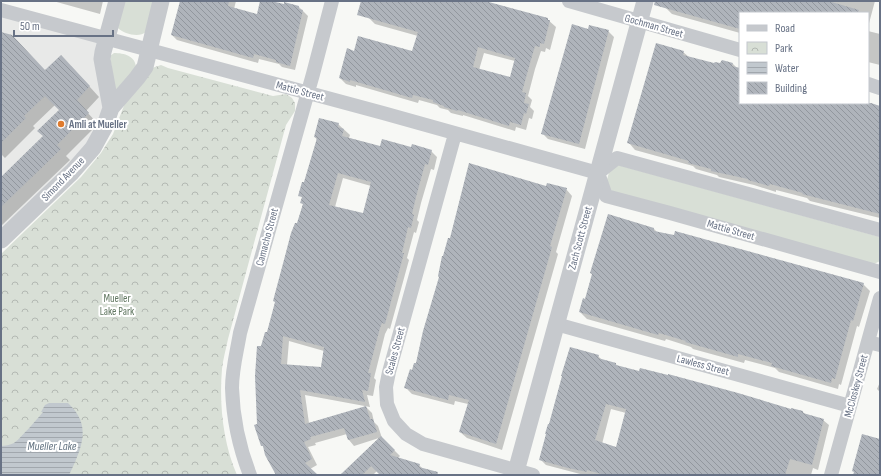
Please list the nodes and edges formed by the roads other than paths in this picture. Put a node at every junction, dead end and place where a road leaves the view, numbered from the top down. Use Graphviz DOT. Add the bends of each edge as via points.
graph roads {
  1 [pos="117,1"];
  2 [pos="161,1"];
  3 [pos="332,1"];
  4 [pos="569,1"];
  5 [pos="645,1"];
  6 [pos="1,10"];
  7 [pos="640,22"];
  8 [pos="107,38"];
  9 [pos="149,49"];
  10 [pos="739,50"];
  11 [pos="869,84"];
  12 [pos="880,88"];
  13 [pos="307,93"];
  14 [pos="111,108"];
  15 [pos="455,134"];
  16 [pos="598,173"];
  17 [pos="880,230"];
  18 [pos="1,240"];
  19 [pos="880,272"];
  20 [pos="880,298"];
  21 [pos="556,324"];
  22 [pos="874,343"];
  23 [pos="850,406"];
  24 [pos="516,473"];
  25 [pos="250,475"];
  26 [pos="533,475"];
  27 [pos="831,475"];
  1 -- 8 [label="street, Simond Avenue"];
  2 -- 9 [label="street, Simond Avenue"];
  3 -- 13 [label="street, Camacho Street"];
  4 -- 7 [label="street, Gochman Street"];
  5 -- 7 [label="street, Zach Scott Street"];
  6 -- 8 [label="street, Mattie Street"];
  7 -- 10 [label="street, Gochman Street"];
  7 -- 16 [label="street, Zach Scott Street"];
  8 -- 9 [label="street, Mattie Street"];
  8 -- 14 [label="street, Simond Avenue" via="102,59"];
  9 -- 13 [label="street, Mattie Street"];
  9 -- 14 [label="street, Simond Avenue" via="145,67"];
  11 -- 12 [label="street"];
  13 -- 15 [label="street, Mattie Street"];
  13 -- 25 [label="street, Camacho Street" via="240,333 235,361 232,387 234,418"];
  14 -- 18 [label="street, Simond Avenue" via="104,128 92,148 72,172"];
  15 -- 16 [label="street, Mattie Street"];
  15 -- 24 [label="street, Scales Street" via="389,372 386,387 387,404 394,421 402,430 423,444"];
  16 -- 17 [label="street" via="617,158"];
  16 -- 19 [label="street, Mattie Street" via="606,196"];
  16 -- 21 [label="street, Zach Scott Street"];
  20 -- 22 [label="street, McCloskey Street"];
  21 -- 23 [label="street, Lawless Street"];
  21 -- 24 [label="street, Zach Scott Street"];
  22 -- 23 [label="street, McCloskey Street"];
  23 -- 27 [label="street, McCloskey Street"];
  24 -- 26 [label="street, Scales Street"];
}
